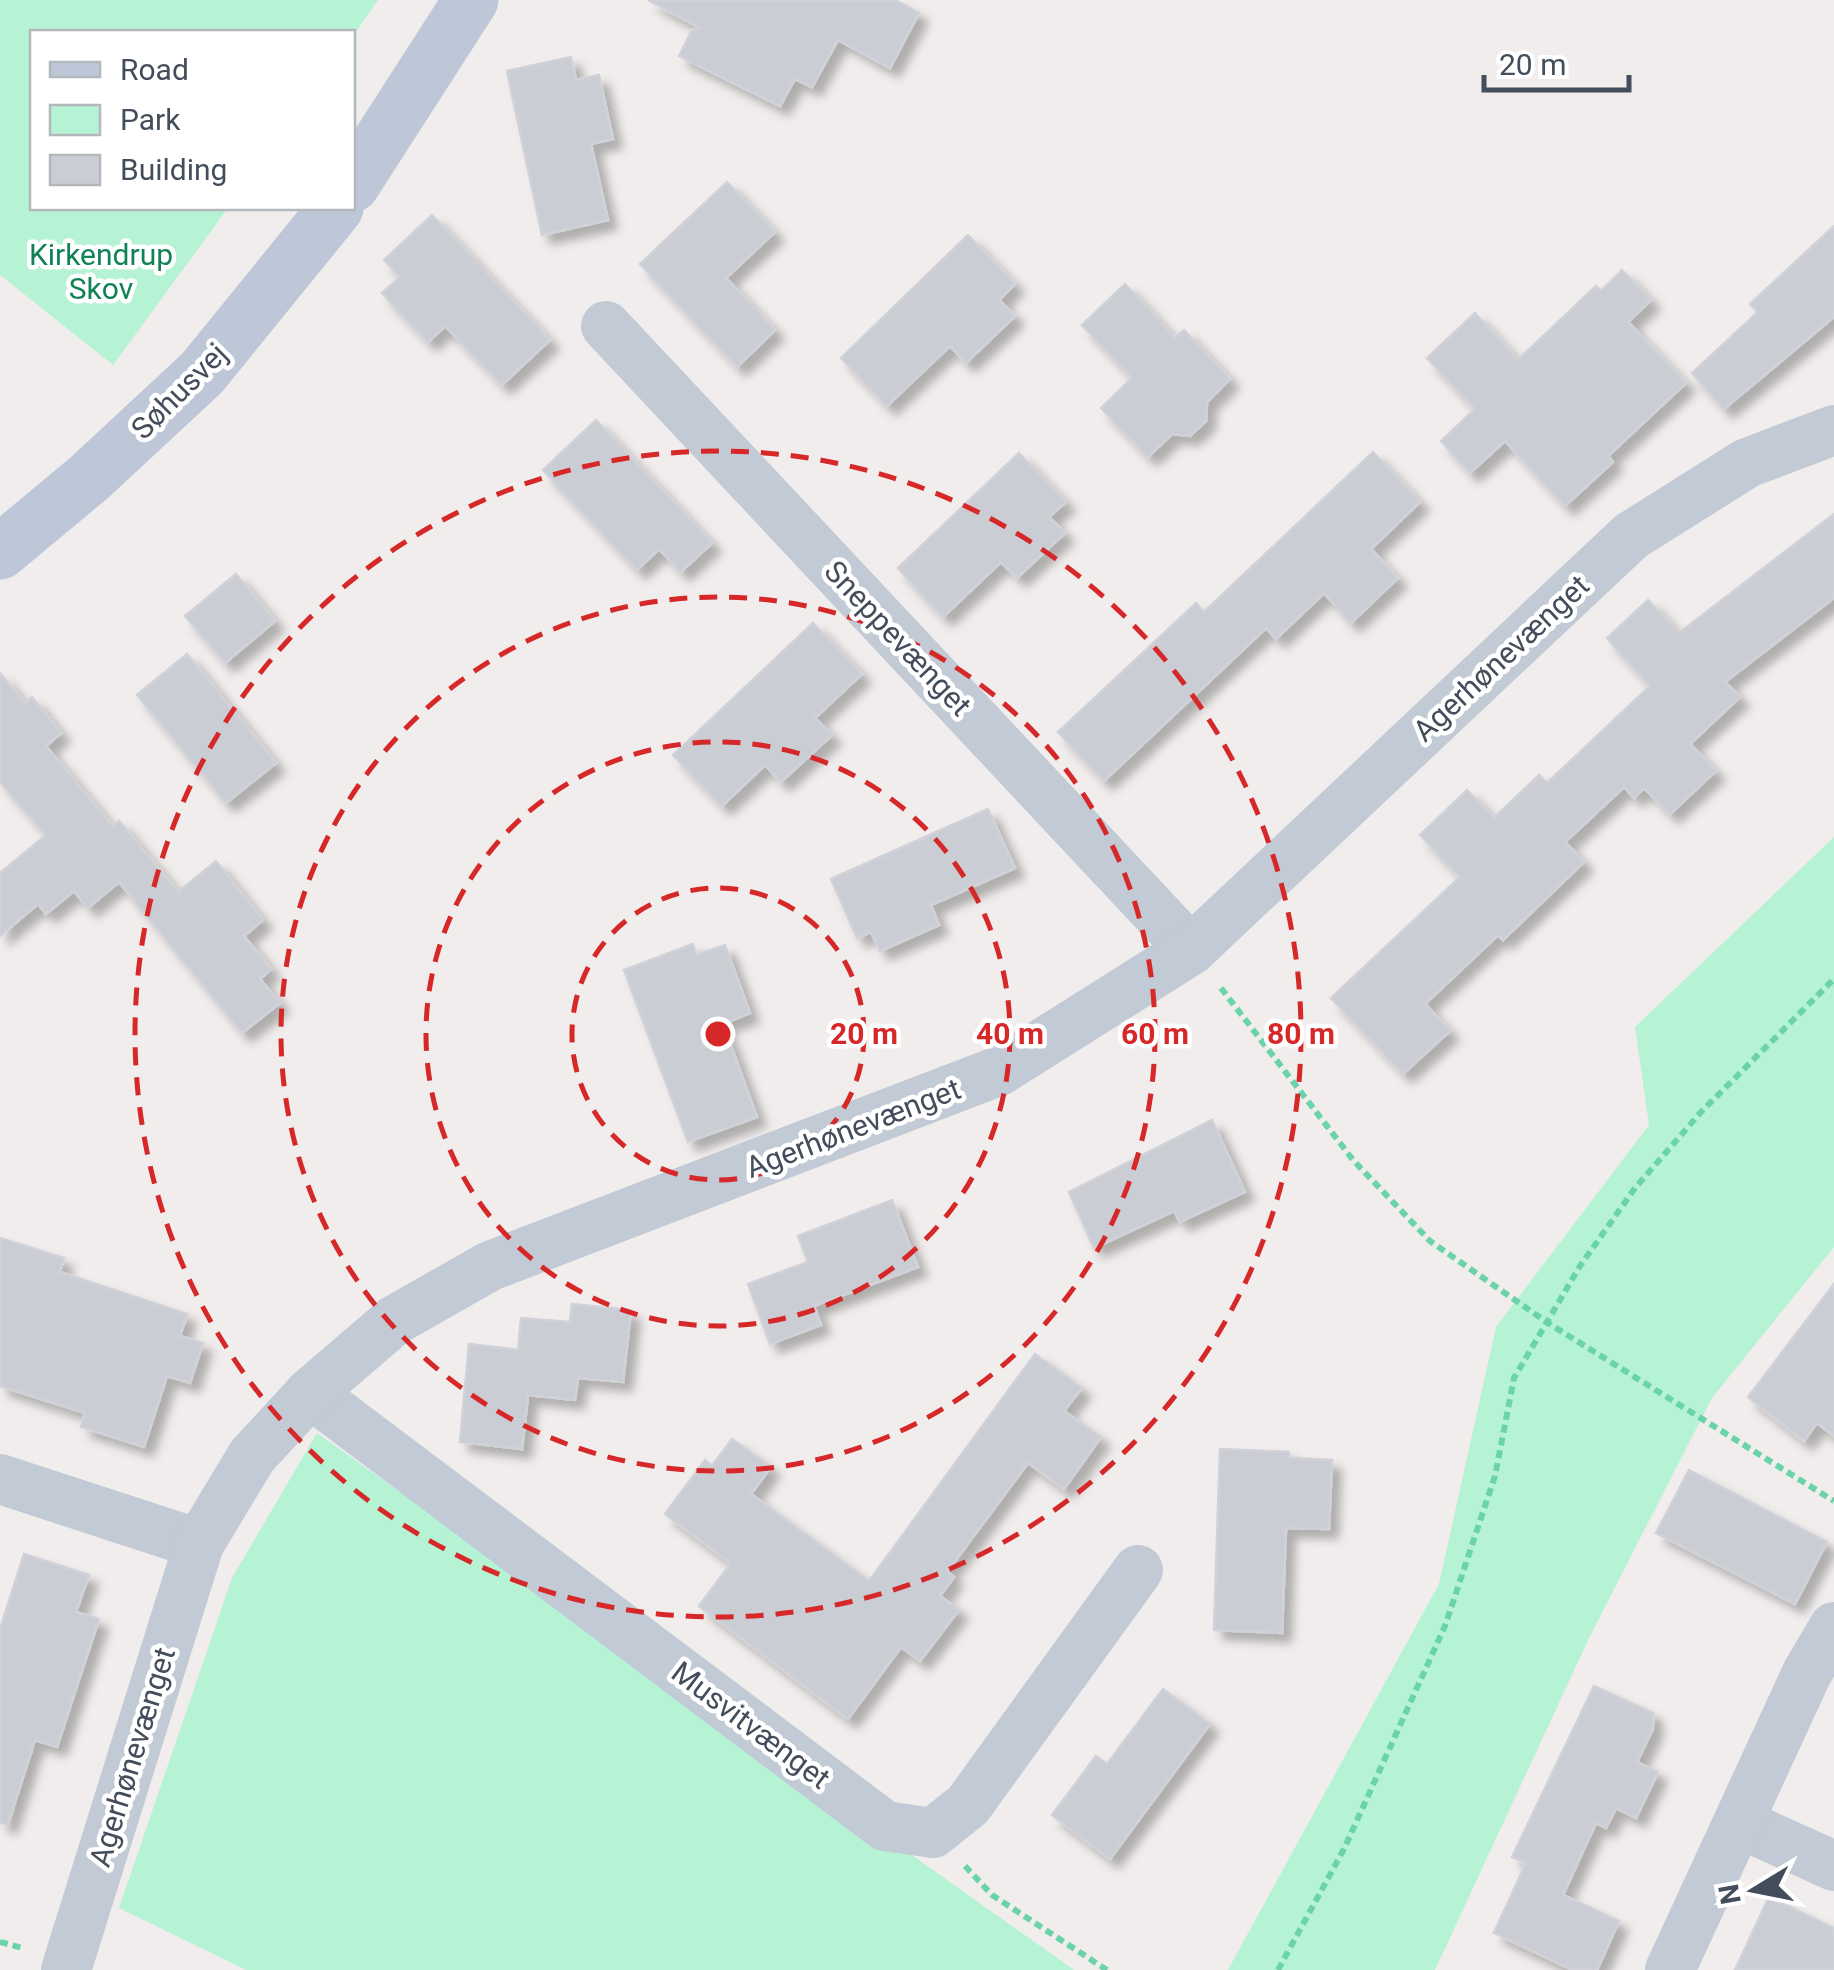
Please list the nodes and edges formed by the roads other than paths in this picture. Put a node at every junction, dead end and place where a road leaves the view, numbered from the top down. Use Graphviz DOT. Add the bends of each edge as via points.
graph roads {
  1 [pos="471,0"];
  2 [pos="355,180"];
  3 [pos="334,210"];
  4 [pos="606,326"];
  5 [pos="1834,430"];
  6 [pos="0,552"];
  7 [pos="1191,950"];
  8 [pos="310,1393"];
  9 [pos="0,1478"];
  10 [pos="199,1544"];
  11 [pos="1138,1570"];
  12 [pos="1834,1627"];
  13 [pos="1739,1822"];
  14 [pos="1834,1866"];
  15 [pos="66,1970"];
  16 [pos="1670,1970"];
  1 -- 2 [label="street"];
  3 -- 6 [label="street, Søhusvej" via="202,373"];
  4 -- 7 [label="street, Sneppevænget"];
  5 -- 7 [label="street, Agerhønevænget" via="1747,463 1631,536"];
  7 -- 8 [label="street, Agerhønevænget" via="999,1071 490,1266 395,1320"];
  8 -- 10 [label="street, Agerhønevænget" via="252,1456"];
  8 -- 11 [label="street, Musvitvænget" via="885,1826 933,1833 968,1805"];
  9 -- 10 [label="street"];
  10 -- 15 [label="street, Agerhønevænget"];
  12 -- 13 [label="street"];
  13 -- 14 [label="street"];
  13 -- 16 [label="street"];
}
